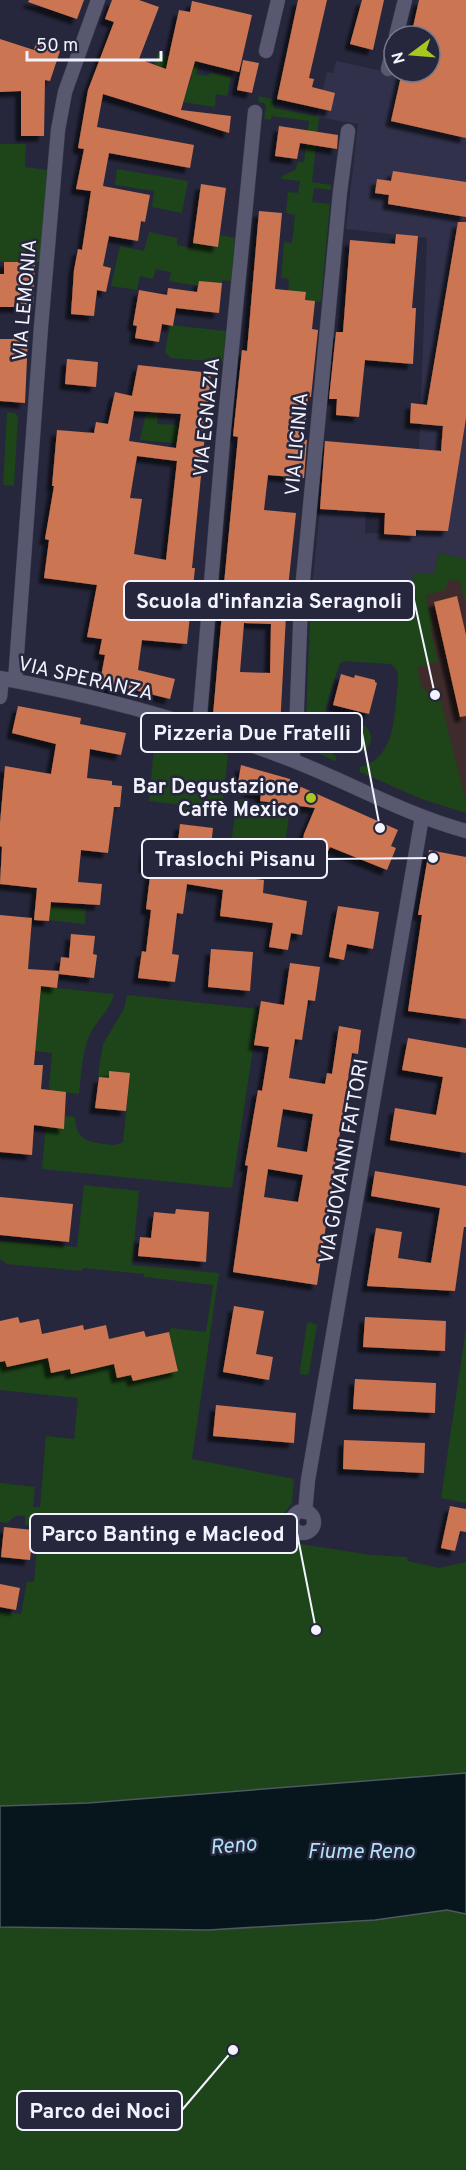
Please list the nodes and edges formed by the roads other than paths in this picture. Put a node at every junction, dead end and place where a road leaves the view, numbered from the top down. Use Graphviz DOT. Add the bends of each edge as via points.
graph roads {
  1 [pos="98,0"];
  2 [pos="278,0"];
  3 [pos="405,0"];
  4 [pos="399,24"];
  5 [pos="266,51"];
  6 [pos="255,112"];
  7 [pos="348,131"];
  8 [pos="6,679"];
  9 [pos="0,697"];
  10 [pos="198,727"];
  11 [pos="292,760"];
  12 [pos="422,817"];
  13 [pos="466,831"];
  14 [pos="305,1512"];
  1 -- 8 [label="street, VIA LEMONIA" via="65,92 58,130"];
  2 -- 5 [label="street"];
  3 -- 4 [label="street"];
  6 -- 10 [label="street, VIA EGNAZIA"];
  7 -- 11 [label="street, VIA LICINIA" via="301,601"];
  8 -- 9 [label="street, VIA LEMONIA"];
  8 -- 10 [label="street, VIA SPERANZA"];
  10 -- 11 [label="street, VIA SPERANZA"];
  11 -- 12 [label="street, VIA SPERANZA"];
  12 -- 13 [label="street, VIA SPERANZA"];
  12 -- 14 [label="street, VIA GIOVANNI FATTORI"];
}
